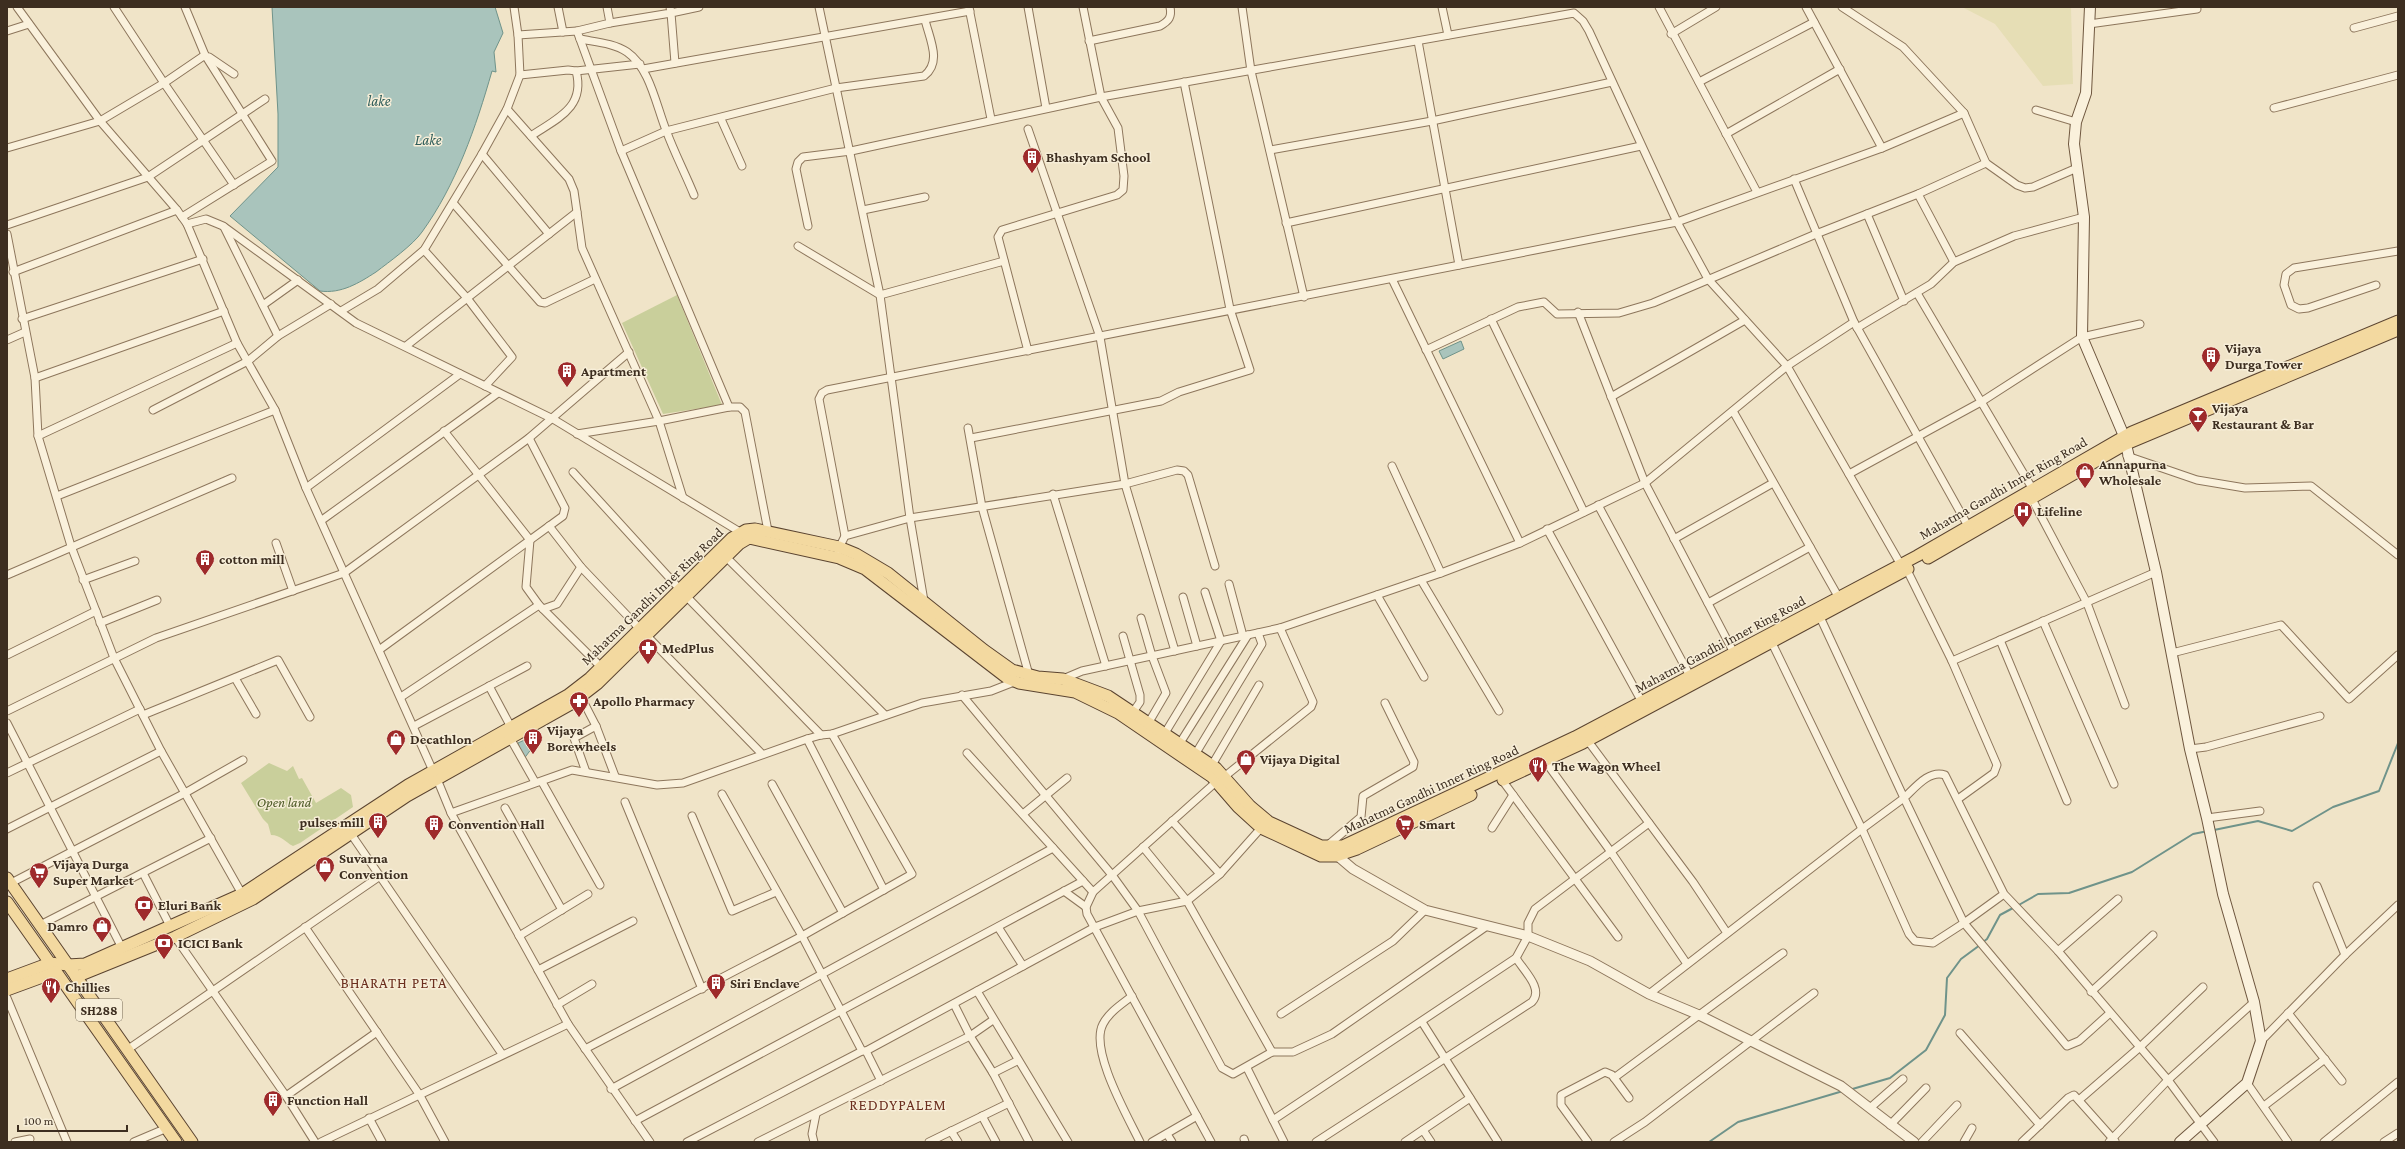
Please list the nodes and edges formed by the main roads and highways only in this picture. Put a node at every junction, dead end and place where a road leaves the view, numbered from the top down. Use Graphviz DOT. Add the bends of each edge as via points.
graph roads {
  1 [pos="2090,7"];
  2 [pos="2398,321"];
  3 [pos="2398,330"];
  4 [pos="2125,446"];
  5 [pos="2032,494"];
  6 [pos="837,552"];
  7 [pos="1904,567"];
  8 [pos="683,593"];
  9 [pos="644,632"];
  10 [pos="510,733"];
  11 [pos="435,775"];
  12 [pos="1220,779"];
  13 [pos="1331,850"];
  14 [pos="9,880"];
  15 [pos="7,902"];
  16 [pos="68,966"];
  17 [pos="53,968"];
  18 [pos="76,977"];
  19 [pos="7,979"];
  20 [pos="7,990"];
  21 [pos="166,1104"];
  22 [pos="155,1112"];
  23 [pos="176,1142"];
  24 [pos="192,1142"];
  25 [pos="2180,1142"];
  1 -- 4 [label="main road" via="2086,93 2076,122 2074,144 2084,217 2082,337"];
  2 -- 4 [label="main road, Mahatma Gandhi Inner Ring Road"];
  3 -- 4 [label="main road, Mahatma Gandhi Inner Ring Road"];
  4 -- 5 [label="main road, Mahatma Gandhi Inner Ring Road"];
  4 -- 25 [label="main road" via="2156,572 2190,749 2223,894 2254,1002 2261,1041 2247,1083"];
  5 -- 7 [label="main road, Mahatma Gandhi Inner Ring Road"];
  5 -- 7 [label="main road, Mahatma Gandhi Inner Ring Road" via="1968,526"];
  6 -- 8 [label="main road, Mahatma Gandhi Inner Ring Road" via="750,538 744,540"];
  6 -- 8 [label="main road, Mahatma Gandhi Inner Ring Road" via="768,531 754,529 740,532"];
  6 -- 12 [label="main road, Mahatma Gandhi Inner Ring Road" via="876,576 1014,682 1075,692 1089,697"];
  6 -- 12 [label="main road, Mahatma Gandhi Inner Ring Road" via="856,554 888,573 1012,670 1062,679 1108,696 1196,753 1212,765"];
  7 -- 13 [label="main road, Mahatma Gandhi Inner Ring Road" via="1839,598 1575,737 1355,842"];
  7 -- 13 [label="main road, Mahatma Gandhi Inner Ring Road" via="1820,617 1588,741 1357,849"];
  8 -- 9 [label="main road, Mahatma Gandhi Inner Ring Road"];
  9 -- 10 [label="main road, Mahatma Gandhi Inner Ring Road" via="568,696"];
  9 -- 10 [label="main road, Mahatma Gandhi Inner Ring Road" via="581,697"];
  10 -- 11 [label="main road, Mahatma Gandhi Inner Ring Road"];
  11 -- 16 [label="main road, Mahatma Gandhi Inner Ring Road" via="408,784 242,894 85,964"];
  11 -- 18 [label="main road, Mahatma Gandhi Inner Ring Road" via="253,899 175,937"];
  12 -- 13 [label="main road, Mahatma Gandhi Inner Ring Road" via="1269,822"];
  12 -- 13 [label="main road, Mahatma Gandhi Inner Ring Road" via="1261,828 1321,856"];
  14 -- 16 [label="main road, SH288"];
  15 -- 17 [label="main road, SH288"];
  16 -- 17 [label="main road, Mahatma Gandhi Inner Ring Road"];
  16 -- 18 [label="main road, SH288"];
  17 -- 19 [label="main road, Mahatma Gandhi Inner Ring Road"];
  17 -- 20 [label="main road, Mahatma Gandhi Inner Ring Road"];
  17 -- 22 [label="main road, SH288"];
  18 -- 21 [label="main road, SH288"];
  21 -- 22 [label="main road"];
  21 -- 24 [label="main road, SH288"];
  22 -- 23 [label="main road, SH288"];
}
